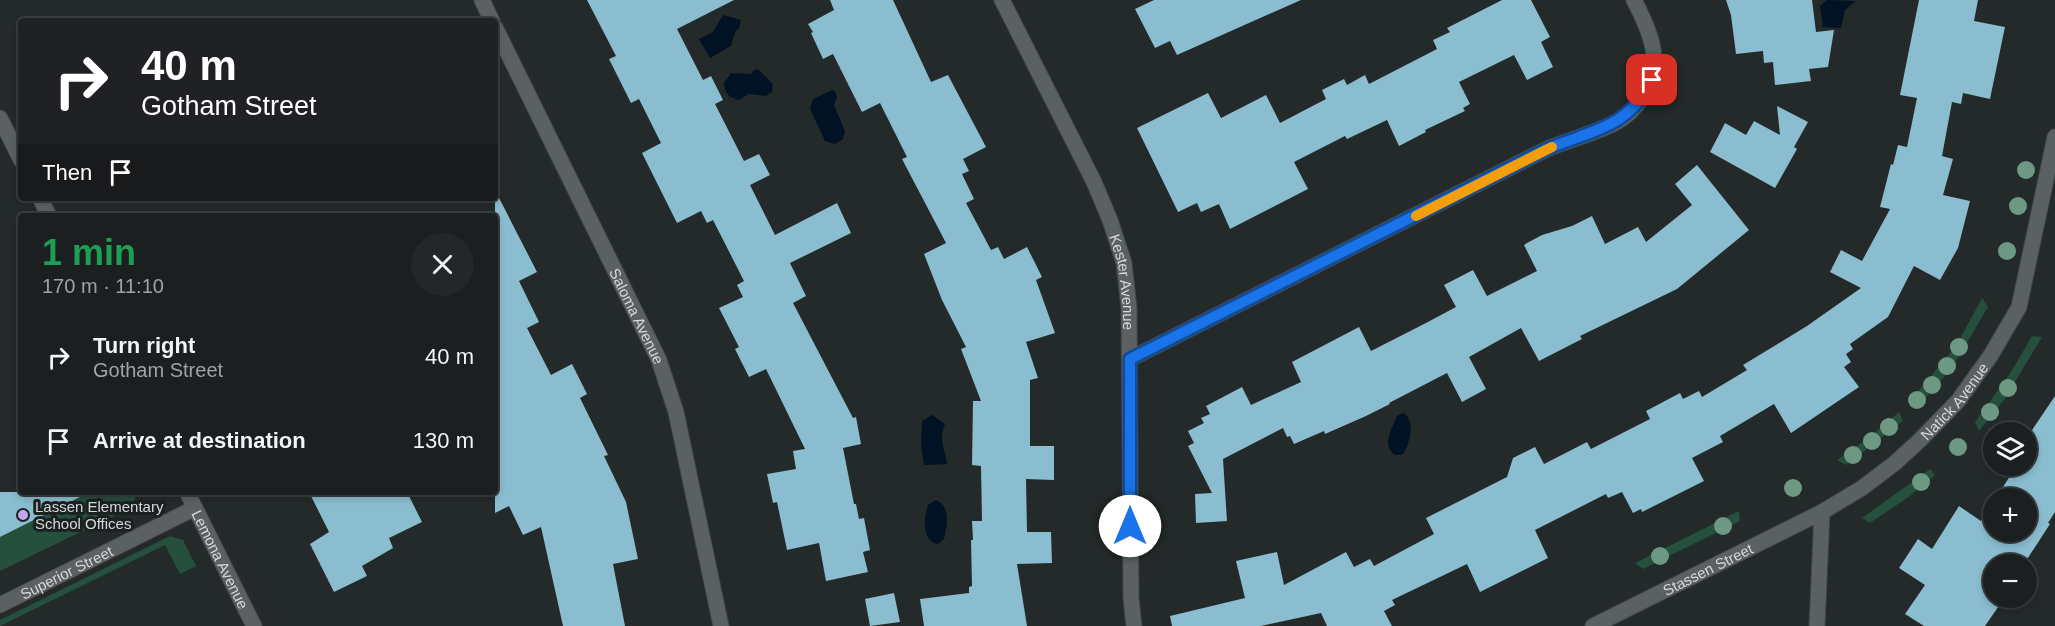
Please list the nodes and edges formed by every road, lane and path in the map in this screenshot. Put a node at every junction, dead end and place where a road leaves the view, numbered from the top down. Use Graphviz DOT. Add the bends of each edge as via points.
graph roads {
  1 [pos="482,0"];
  2 [pos="1002,0"];
  3 [pos="1634,0"];
  4 [pos="491,18"];
  5 [pos="498,33"];
  6 [pos="0,118"];
  7 [pos="2055,137"];
  8 [pos="18,154"];
  9 [pos="1130,359"];
  10 [pos="188,495"];
  11 [pos="195,508"];
  12 [pos="1822,512"];
  13 [pos="0,605"];
  14 [pos="254,626"];
  15 [pos="721,626"];
  16 [pos="1134,626"];
  17 [pos="1593,626"];
  18 [pos="1817,626"];
  1 -- 4 [label="street"];
  2 -- 9 [label="street, Kester Avenue" via="1110,220 1124,263"];
  3 -- 9 [label="street" via="1652,41 1654,66 1646,92 1628,114 1615,123 1547,149"];
  5 -- 15 [label="street, Saloma Avenue" via="660,360 676,412"];
  6 -- 8 [label="street"];
  7 -- 12 [label="street, Natick Avenue" via="2019,307 1991,355 1958,401 1920,440 1862,488"];
  9 -- 16 [label="street, Kester Avenue"];
  10 -- 11 [label="street, Lemona Avenue"];
  11 -- 13 [label="street, Superior Street"];
  11 -- 14 [label="street, Lemona Avenue"];
  12 -- 17 [label="street, Stassen Street"];
  12 -- 18 [label="street"];
}
